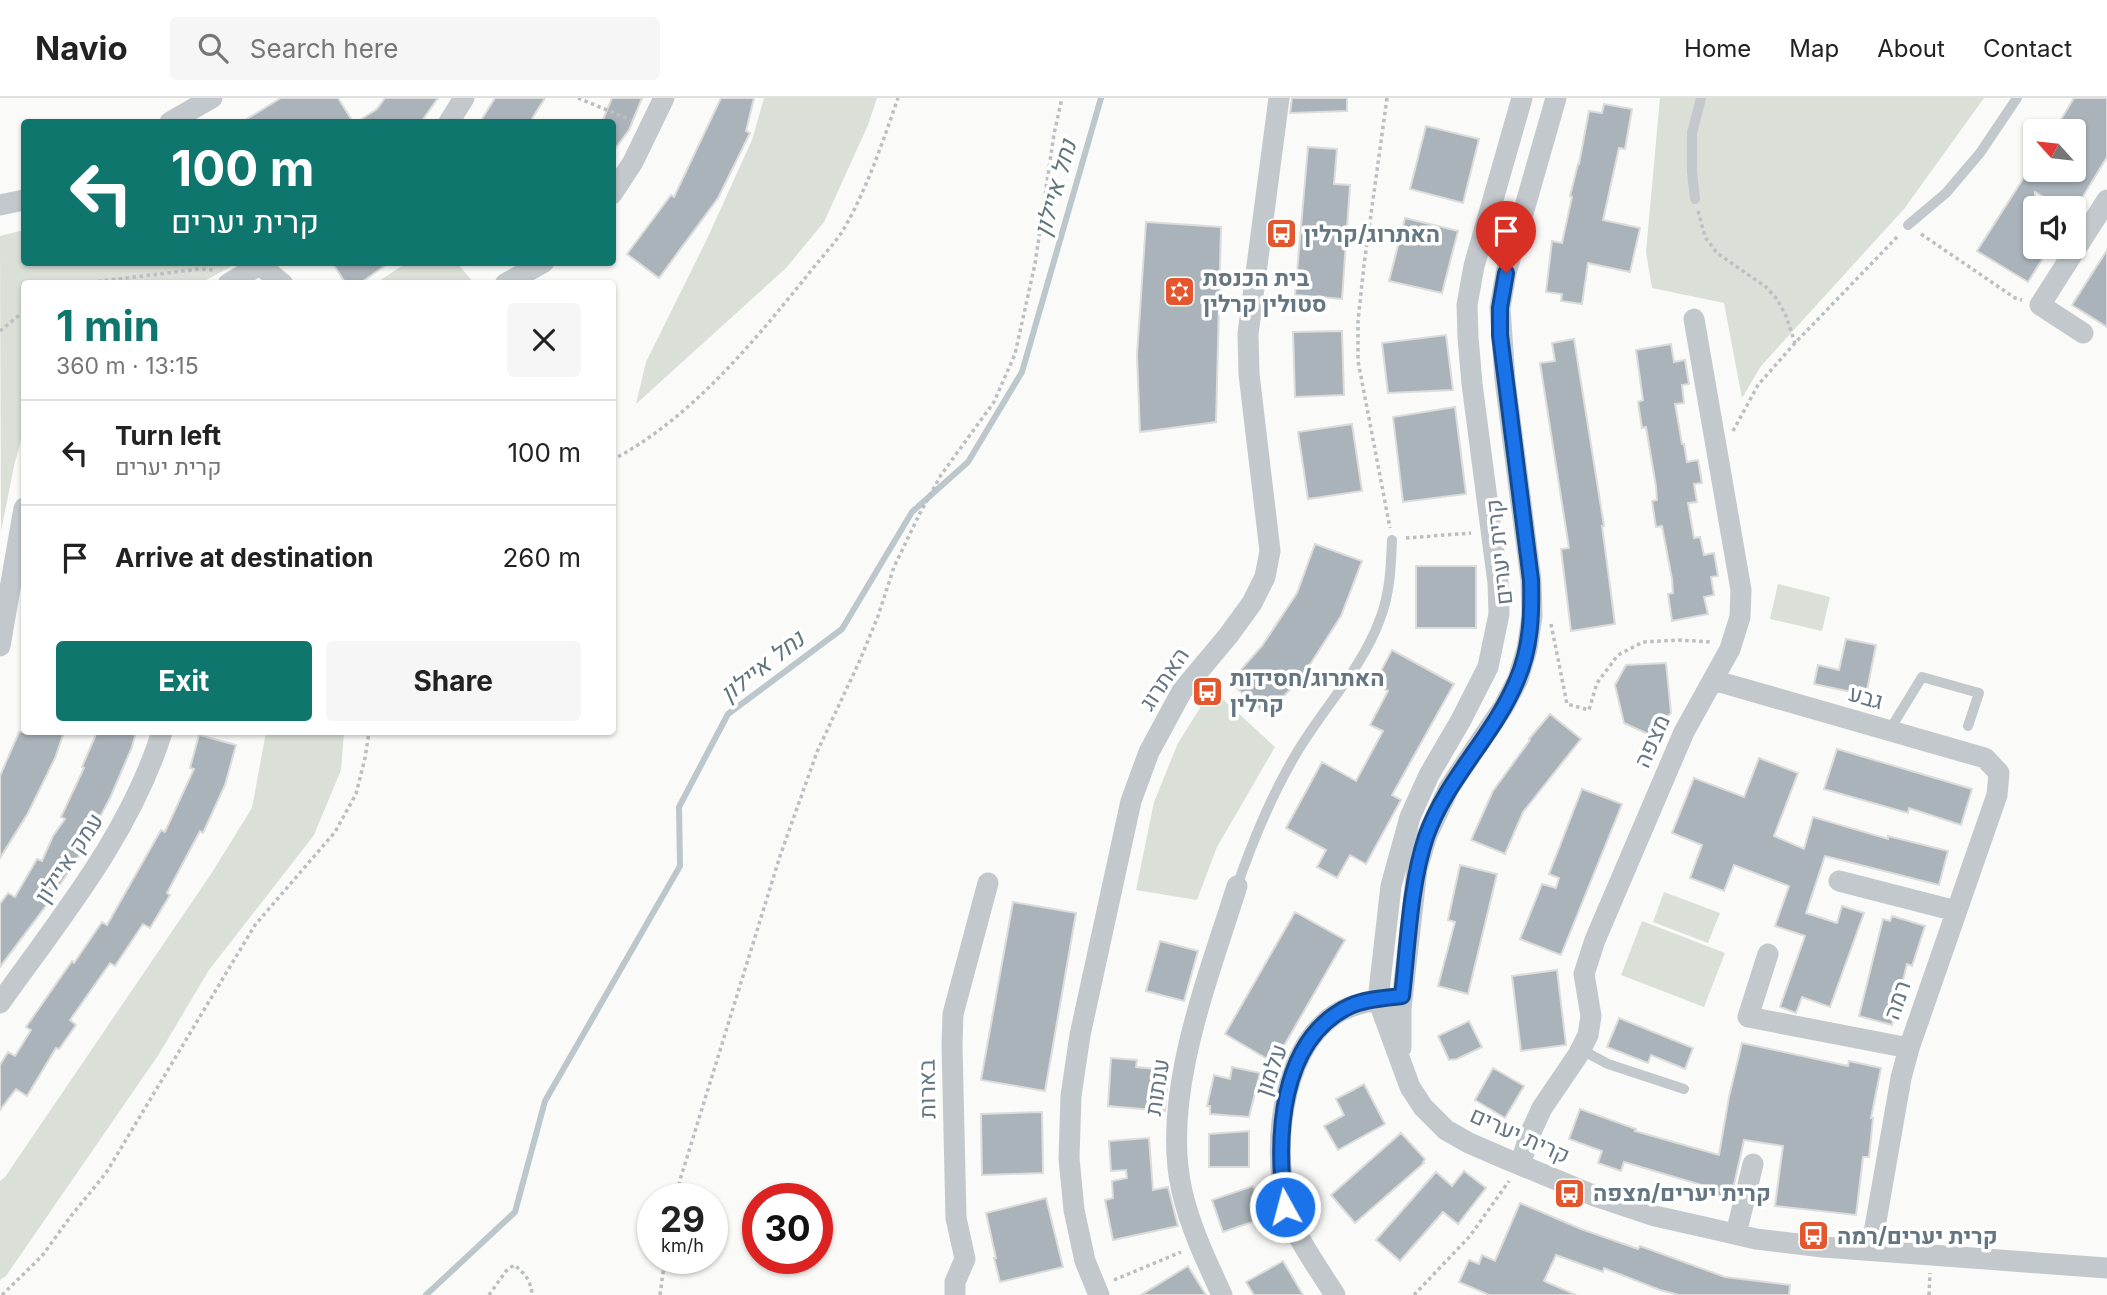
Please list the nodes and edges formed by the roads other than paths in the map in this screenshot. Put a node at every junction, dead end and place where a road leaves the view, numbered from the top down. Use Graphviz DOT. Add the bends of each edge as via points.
graph roads {
  1 [pos="212,98"];
  2 [pos="464,98"];
  3 [pos="664,98"];
  4 [pos="1279,98"];
  5 [pos="1522,98"];
  6 [pos="1556,98"];
  7 [pos="1702,98"];
  8 [pos="2017,98"];
  9 [pos="175,119"];
  10 [pos="451,119"];
  11 [pos="616,187"];
  12 [pos="1695,199"];
  13 [pos="2107,200"];
  14 [pos="21,202"];
  15 [pos="0,205"];
  16 [pos="1908,225"];
  17 [pos="537,266"];
  18 [pos="250,271"];
  19 [pos="273,280"];
  20 [pos="512,280"];
  21 [pos="1694,319"];
  22 [pos="2083,333"];
  23 [pos="21,525"];
  24 [pos="1392,540"];
  25 [pos="0,646"];
  26 [pos="1713,680"];
  27 [pos="1968,726"];
  28 [pos="1889,731"];
  29 [pos="161,735"];
  30 [pos="1999,773"];
  31 [pos="1839,881"];
  32 [pos="988,883"];
  33 [pos="1237,886"];
  34 [pos="1956,911"];
  35 [pos="1768,954"];
  36 [pos="1402,996"];
  37 [pos="1378,1000"];
  38 [pos="0,1003"];
  39 [pos="1909,1048"];
  40 [pos="1580,1049"];
  41 [pos="1402,1064"];
  42 [pos="1685,1089"];
  43 [pos="1753,1164"];
  44 [pos="1520,1165"];
  45 [pos="1736,1234"];
  46 [pos="1871,1250"];
  47 [pos="2107,1268"];
  48 [pos="1098,1292"];
  49 [pos="955,1295"];
  50 [pos="1222,1295"];
  51 [pos="1335,1295"];
  1 -- 9 [label="street"];
  2 -- 10 [label="street"];
  3 -- 11 [label="street"];
  4 -- 48 [label="street, האתרוג" via="1248,334 1270,551 1265,577 1252,603 1182,691 1149,752 1130,802 1071,1096 1069,1158 1074,1210 1085,1261"];
  5 -- 37 [label="street, קרית יערים" via="1467,305 1499,614 1488,667 1410,817 1391,886"];
  6 -- 36 [label="street, קרית יערים" via="1500,308 1531,580 1527,649 1504,706 1449,788 1427,835 1417,869"];
  7 -- 12 [label="lane" via="1692,133"];
  8 -- 16 [label="lane" via="1946,193"];
  13 -- 22 [label="street" via="2040,304"];
  14 -- 15 [label="street"];
  17 -- 20 [label="street"];
  18 -- 19 [label="street"];
  21 -- 26 [label="street, מצפה" via="1741,590 1740,617"];
  23 -- 25 [label="street"];
  24 -- 33 [label="lane" via="1381,618 1361,657 1296,754 1254,836"];
  26 -- 28 [label="street, גבע"];
  26 -- 40 [label="street, מצפה" via="1684,732 1595,940 1584,974 1591,1016"];
  27 -- 28 [label="lane" via="1979,693 1922,677"];
  28 -- 30 [label="street, גבע" via="1985,758"];
  29 -- 38 [label="street, עמק איילון" via="141,789 104,857"];
  30 -- 34 [label="street, רמה" via="1997,795"];
  31 -- 34 [label="street"];
  32 -- 49 [label="street, בארות" via="953,1014 956,1217 965,1259"];
  33 -- 50 [label="street, ענתות" via="1197,1017 1177,1123 1182,1192"];
  34 -- 39 [label="street, רמה"];
  35 -- 39 [label="street" via="1748,1017"];
  36 -- 37 [label="street, עלמון"];
  36 -- 41 [label="street, קרית יערים"];
  37 -- 41 [label="street, קרית יערים"];
  37 -- 51 [label="street, עלמון" via="1352,1005 1314,1033 1301,1055 1283,1113 1280,1164 1285,1207"];
  39 -- 46 [label="street, רמה"];
  40 -- 42 [label="lane" via="1608,1064"];
  40 -- 44 [label="street, מצפה" via="1542,1108"];
  41 -- 44 [label="street, קרית יערים" via="1416,1097 1446,1130"];
  43 -- 45 [label="street"];
  44 -- 45 [label="street, קרית יערים" via="1655,1216"];
  45 -- 46 [label="street, קרית יערים"];
  46 -- 47 [label="street, קרית יערים"];
}
